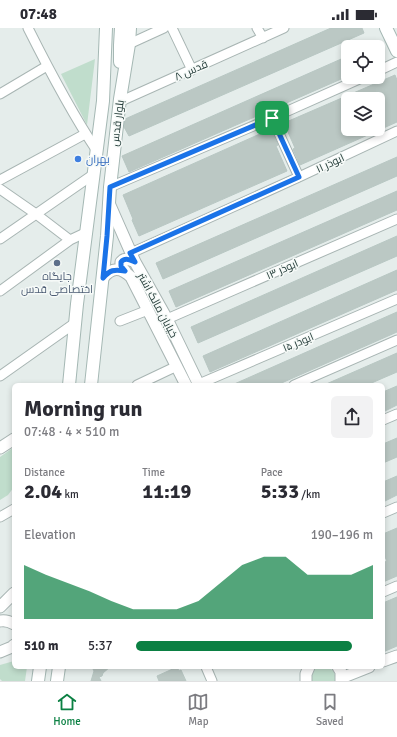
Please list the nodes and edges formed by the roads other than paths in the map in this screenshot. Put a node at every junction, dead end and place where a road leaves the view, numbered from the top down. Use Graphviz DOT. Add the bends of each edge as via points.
graph roads {
  1 [pos="28,28"];
  2 [pos="106,28"];
  3 [pos="114,28"];
  4 [pos="121,28"];
  5 [pos="130,28"];
  6 [pos="164,28"];
  7 [pos="172,28"];
  8 [pos="258,28"];
  9 [pos="284,28"];
  10 [pos="386,28"];
  11 [pos="263,38"];
  12 [pos="128,44"];
  13 [pos="397,51"];
  14 [pos="397,62"];
  15 [pos="48,66"];
  16 [pos="385,68"];
  17 [pos="192,70"];
  18 [pos="348,84"];
  19 [pos="0,94"];
  20 [pos="103,101"];
  21 [pos="120,101"];
  22 [pos="272,118"];
  23 [pos="397,131"];
  24 [pos="85,134"];
  25 [pos="97,151"];
  26 [pos="94,174"];
  27 [pos="299,177"];
  28 [pos="0,180"];
  29 [pos="110,187"];
  30 [pos="0,189"];
  31 [pos="109,203"];
  32 [pos="36,214"];
  33 [pos="397,219"];
  34 [pos="87,232"];
  35 [pos="0,239"];
  36 [pos="70,240"];
  37 [pos="133,258"];
  38 [pos="125,271"];
  39 [pos="103,278"];
  40 [pos="0,291"];
  41 [pos="397,299"];
  42 [pos="148,310"];
  43 [pos="167,319"];
  44 [pos="120,321"];
  45 [pos="75,323"];
  46 [pos="397,340"];
  47 [pos="177,366"];
  48 [pos="0,376"];
  49 [pos="69,383"];
  50 [pos="91,383"];
  51 [pos="141,383"];
  52 [pos="185,383"];
  53 [pos="198,383"];
  54 [pos="204,383"];
  55 [pos="299,383"];
  56 [pos="397,414"];
  57 [pos="385,419"];
  58 [pos="12,440"];
  59 [pos="0,448"];
  60 [pos="397,506"];
  61 [pos="12,510"];
  62 [pos="385,512"];
  63 [pos="0,517"];
  64 [pos="397,586"];
  65 [pos="385,591"];
  66 [pos="12,595"];
  67 [pos="0,607"];
  68 [pos="0,622"];
  69 [pos="12,623"];
  70 [pos="12,647"];
  71 [pos="0,652"];
  72 [pos="397,656"];
  73 [pos="385,660"];
  74 [pos="40,669"];
  75 [pos="60,669"];
  76 [pos="207,669"];
  77 [pos="308,669"];
  78 [pos="362,669"];
  79 [pos="340,675"];
  80 [pos="38,681"];
  81 [pos="57,681"];
  82 [pos="212,681"];
  83 [pos="306,681"];
  1 -- 15 [label="street"];
  2 -- 20 [label="main road, بلوار قدس"];
  3 -- 20 [label="main road"];
  4 -- 21 [label="main road"];
  5 -- 12 [label="main road, بلوار قدس"];
  6 -- 12 [label="street"];
  7 -- 17 [label="street"];
  8 -- 11 [label="street"];
  9 -- 11 [label="street, قدس ۸"];
  10 -- 13 [label="main road"];
  11 -- 17 [label="street, قدس ۸"];
  12 -- 21 [label="main road, بلوار قدس"];
  14 -- 16 [label="street"];
  15 -- 19 [label="street"];
  15 -- 24 [label="street"];
  17 -- 21 [label="street, قدس ۸"];
  18 -- 22 [label="street"];
  20 -- 25 [label="main road, بلوار قدس"];
  21 -- 29 [label="main road, بلوار قدس"];
  22 -- 27 [label="street"];
  22 -- 29 [label="street"];
  23 -- 27 [label="street, ابوذر ۱۱"];
  24 -- 25 [label="street"];
  24 -- 28 [label="street"];
  25 -- 26 [label="main road, بلوار قدس"];
  26 -- 32 [label="street"];
  26 -- 34 [label="main road, بلوار قدس"];
  27 -- 37 [label="street, ابوذر ۱۱"];
  29 -- 31 [label="main road, بلوار قدس"];
  30 -- 32 [label="street"];
  31 -- 37 [label="street, خیابان مالک اشتر"];
  31 -- 39 [label="main road, بلوار قدس"];
  32 -- 35 [label="street"];
  32 -- 36 [label="street"];
  33 -- 43 [label="street, ابوذر ۱۳"];
  34 -- 36 [label="street"];
  34 -- 45 [label="main road, بلوار قدس"];
  36 -- 40 [label="street"];
  37 -- 38 [label="street" via="121,262"];
  37 -- 43 [label="street, خیابان مالک اشتر"];
  38 -- 39 [label="street, خیابان مالک اشتر" via="108,272"];
  38 -- 42 [label="street, خیابان مالک اشتر" via="131,277"];
  39 -- 50 [label="main road, بلوار قدس"];
  41 -- 54 [label="street, ابوذر ۱۵"];
  42 -- 44 [label="street"];
  42 -- 47 [label="street, خیابان مالک اشتر"];
  43 -- 53 [label="street, خیابان مالک اشتر"];
  45 -- 48 [label="street"];
  45 -- 49 [label="main road, بلوار قدس"];
  46 -- 55 [label="street"];
  47 -- 51 [label="street"];
  47 -- 52 [label="street, خیابان مالک اشتر"];
  56 -- 57 [label="street"];
  58 -- 59 [label="street"];
  60 -- 62 [label="street"];
  61 -- 63 [label="street"];
  64 -- 65 [label="street"];
  66 -- 67 [label="street"];
  68 -- 69 [label="street" via="3,620"];
  70 -- 71 [label="street"];
  72 -- 73 [label="street"];
  74 -- 80 [label="main road"];
  75 -- 81 [label="main road"];
  76 -- 82 [label="street"];
  77 -- 83 [label="street"];
  78 -- 79 [label="street"];
}
